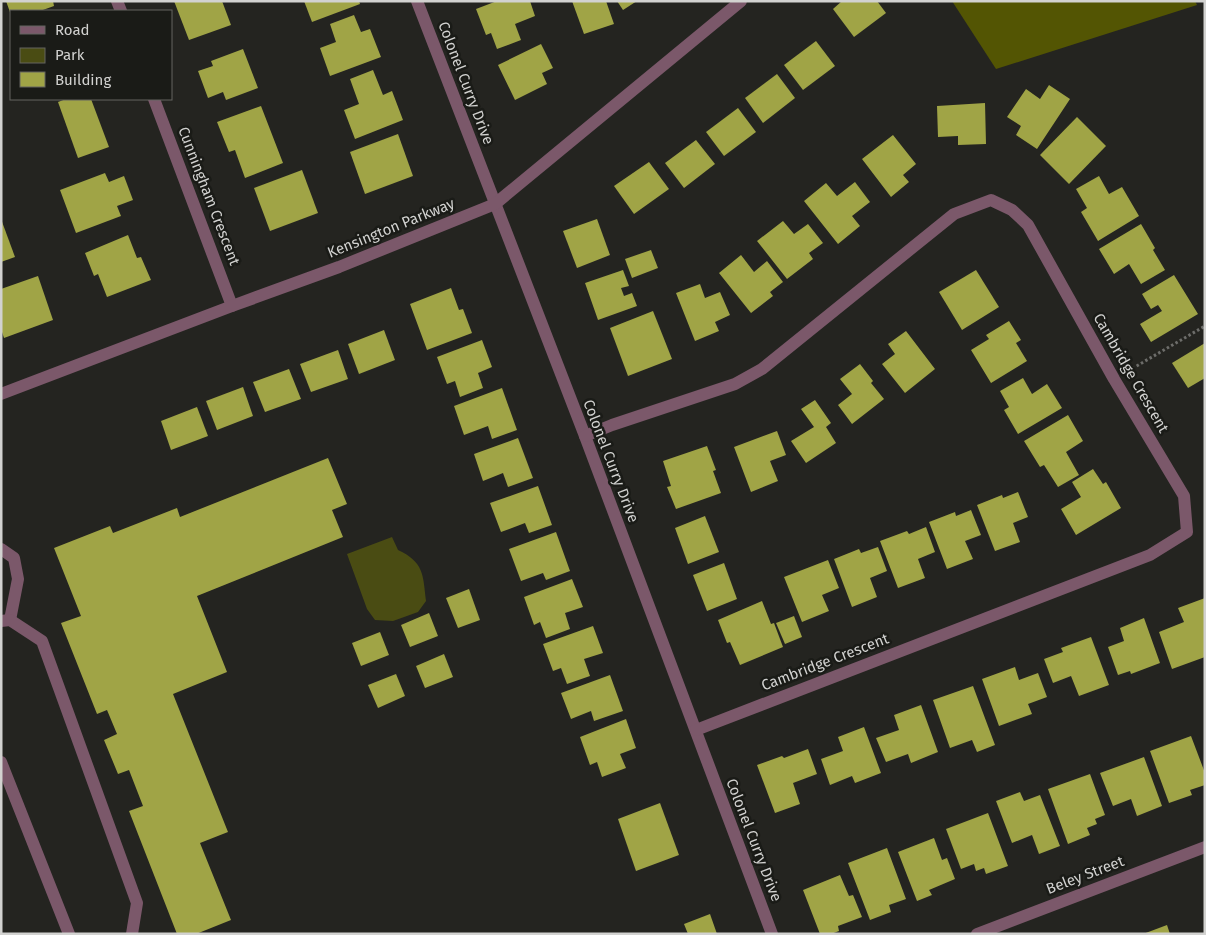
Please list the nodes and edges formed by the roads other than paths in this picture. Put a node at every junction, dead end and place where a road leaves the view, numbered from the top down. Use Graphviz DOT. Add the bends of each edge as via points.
graph roads {
  1 [pos="416,1"];
  2 [pos="741,1"];
  3 [pos="154,100"];
  4 [pos="495,204"];
  5 [pos="232,306"];
  6 [pos="1,394"];
  7 [pos="585,436"];
  8 [pos="1,549"];
  9 [pos="6,621"];
  10 [pos="696,730"];
  11 [pos="1,762"];
  12 [pos="1205,847"];
  13 [pos="69,934"];
  14 [pos="132,934"];
  15 [pos="772,934"];
  16 [pos="976,934"];
  1 -- 4 [label="street, Colonel Curry Drive"];
  2 -- 4 [label="street, Kensington Parkway"];
  3 -- 5 [label="street, Cunningham Crescent"];
  4 -- 5 [label="street, Kensington Parkway"];
  4 -- 7 [label="street, Colonel Curry Drive"];
  5 -- 6 [label="street, Kensington Parkway"];
  7 -- 10 [label="street, Colonel Curry Drive"];
  7 -- 10 [label="street, Cambridge Crescent" via="736,384 755,373 954,214 991,200 1012,210 1028,225 1114,380 1184,496 1187,532 1150,554"];
  8 -- 9 [label="street" via="14,558 18,579"];
  9 -- 14 [label="street" via="42,641 137,903"];
  10 -- 15 [label="street, Colonel Curry Drive"];
  11 -- 13 [label="street"];
  12 -- 16 [label="street, Beley Street"];
}
